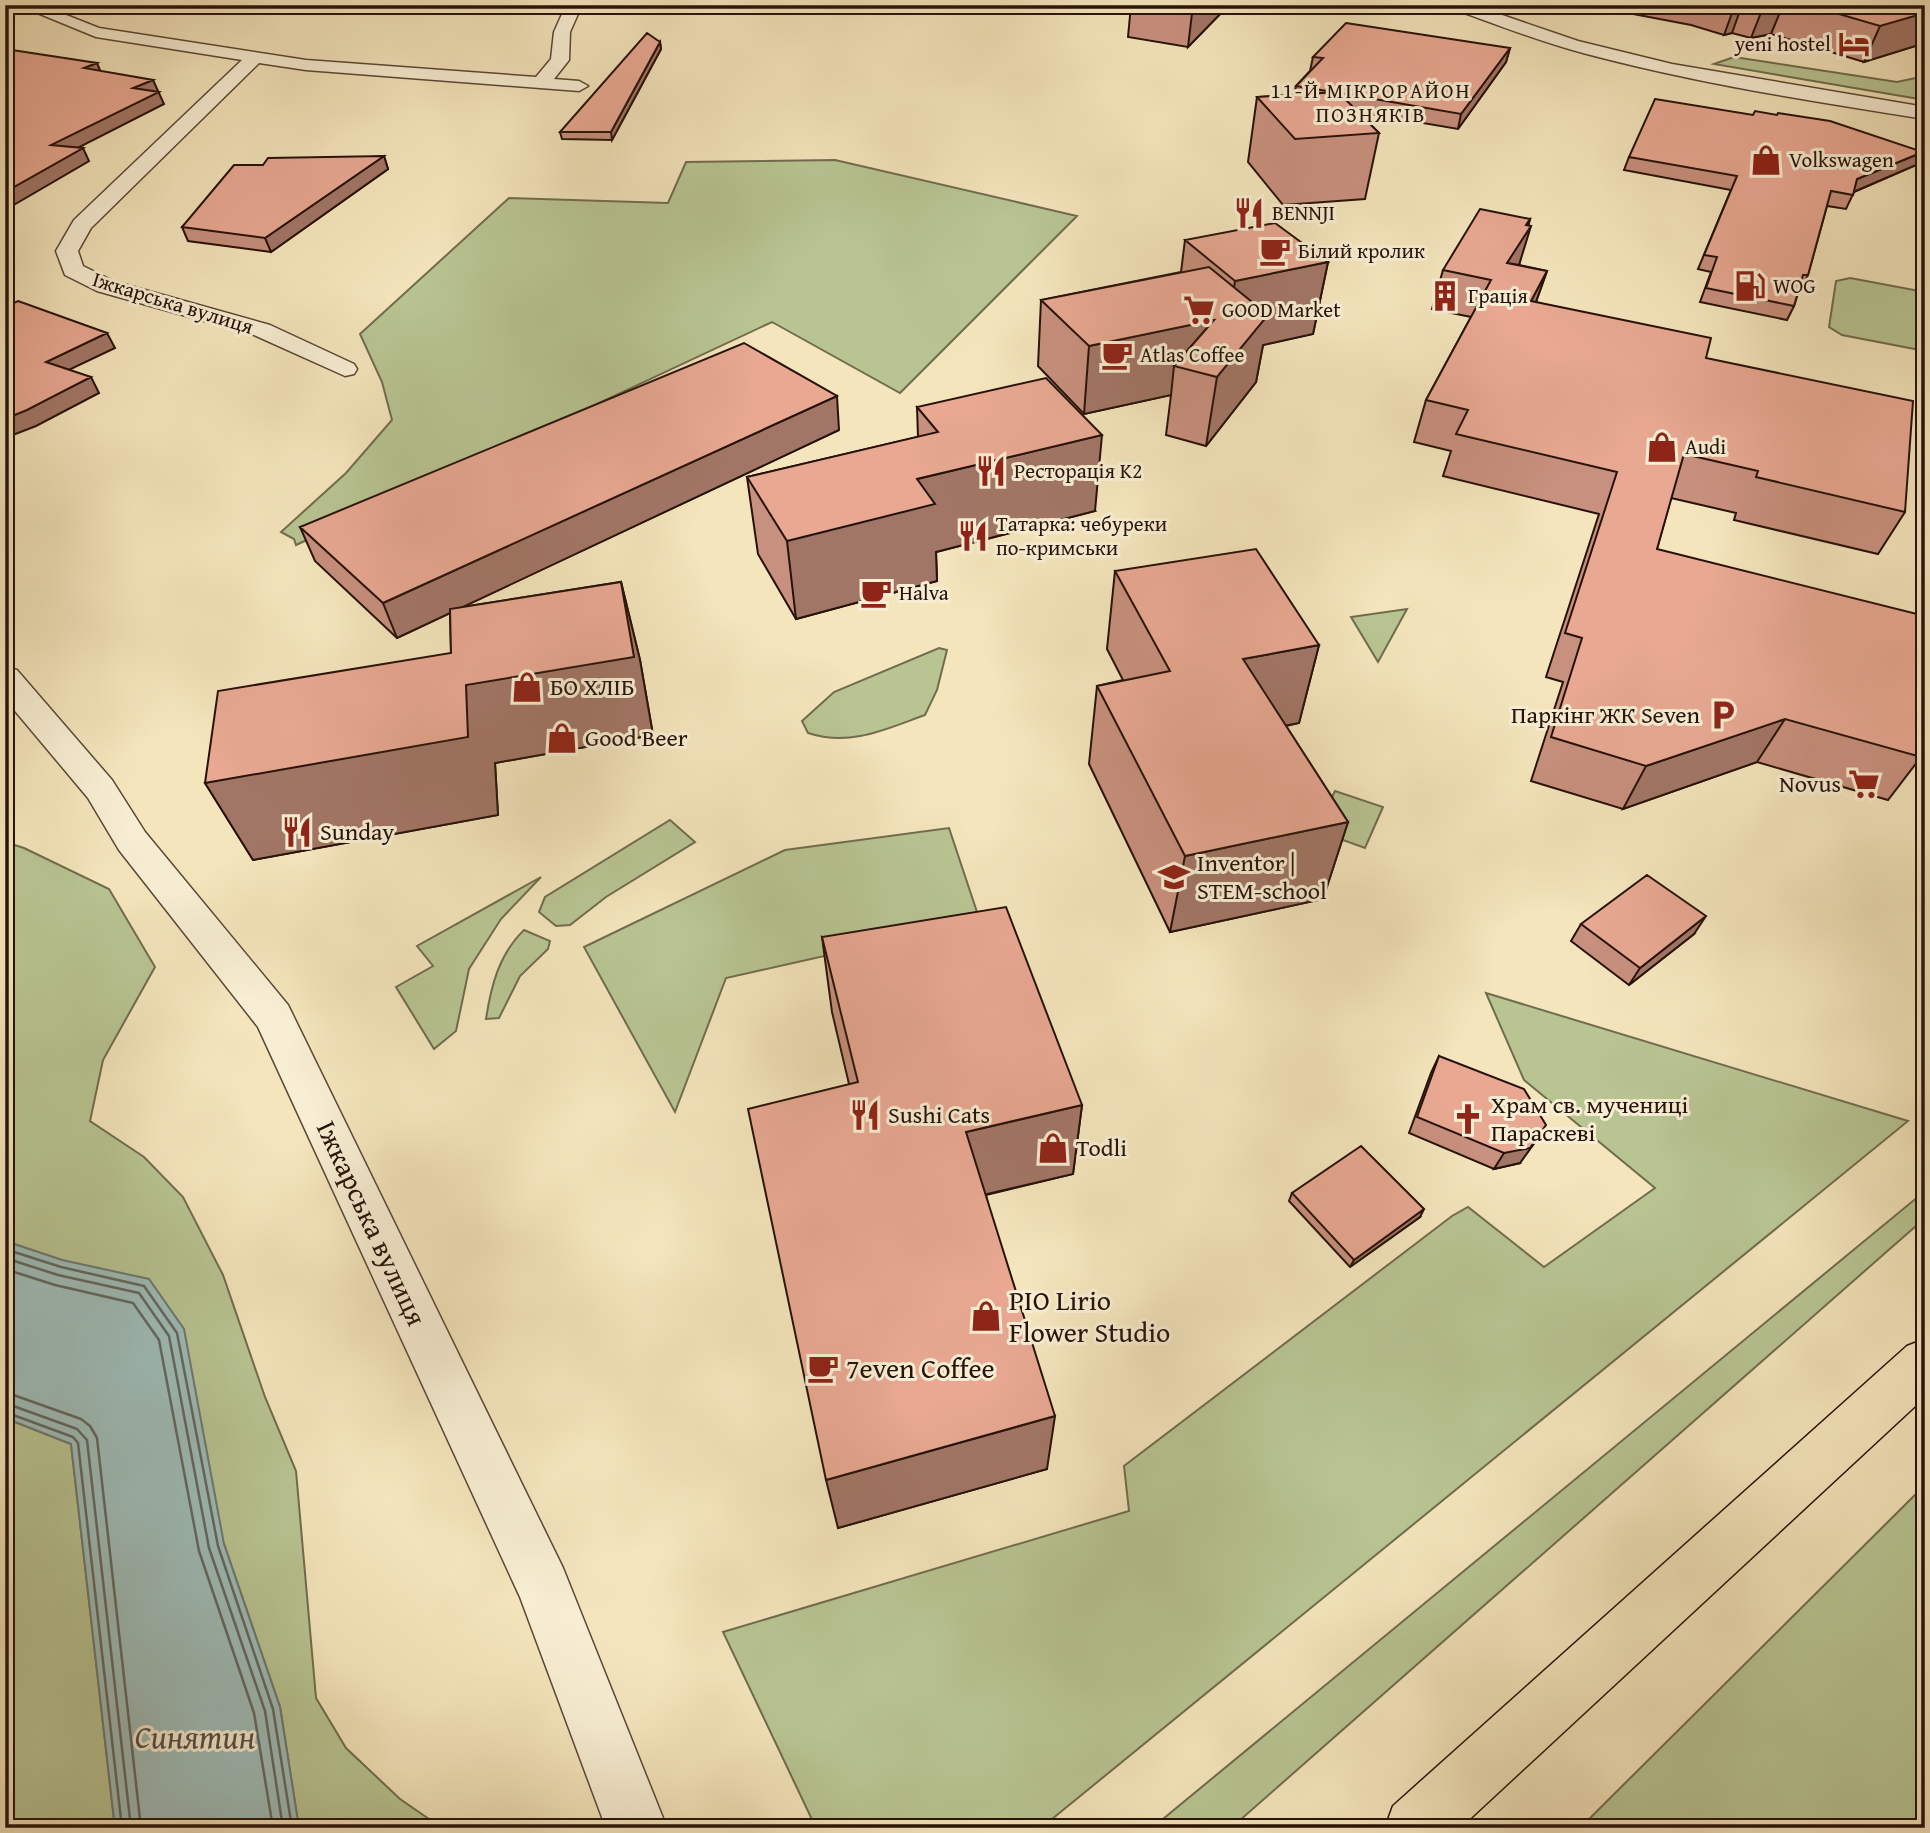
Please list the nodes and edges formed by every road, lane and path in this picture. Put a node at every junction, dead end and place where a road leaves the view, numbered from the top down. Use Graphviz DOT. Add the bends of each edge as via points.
graph roads {
  1 [pos="26,5"];
  2 [pos="574,5"];
  3 [pos="1457,5"];
  4 [pos="254,58"];
  5 [pos="541,83"];
  6 [pos="579,86"];
  7 [pos="1925,113"];
  8 [pos="345,369"];
  9 [pos="5,677"];
  10 [pos="1925,1363"];
  11 [pos="637,1828"];
  12 [pos="1415,1828"];
  1 -- 4 [label="street" via="96,32"];
  2 -- 5 [label="street" via="562,32 560,60"];
  3 -- 7 [label="street" via="1619,56 1756,86"];
  4 -- 5 [label="street"];
  4 -- 8 [label="street, Іжкарська вулиця" via="82,225 67,251 73,270 105,286 262,330"];
  5 -- 6 [label="street"];
  9 -- 11 [label="street, Іжкарська вулиця" via="100,789 132,841 274,1017 544,1587"];
  10 -- 12 [label="main road"];
}
